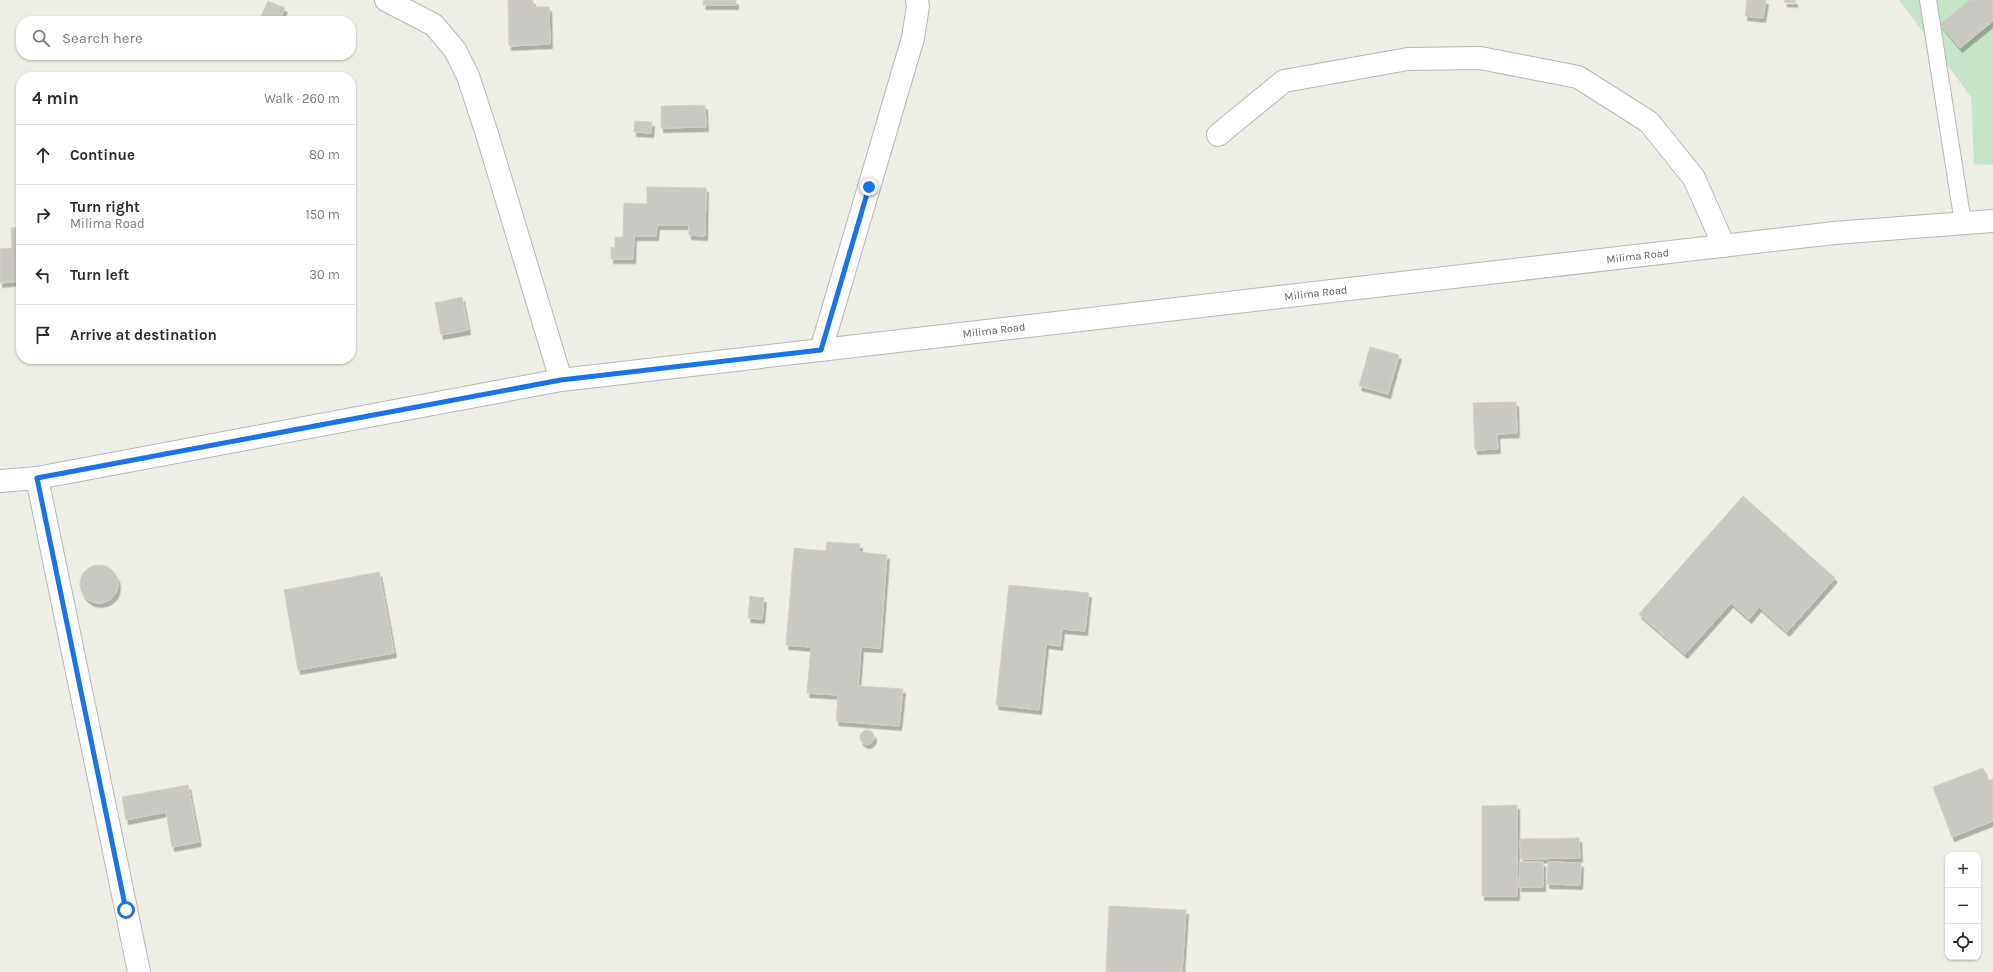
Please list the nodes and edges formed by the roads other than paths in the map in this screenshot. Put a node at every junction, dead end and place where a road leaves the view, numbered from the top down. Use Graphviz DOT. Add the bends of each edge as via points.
graph roads {
  1 [pos="386,0"];
  2 [pos="917,0"];
  3 [pos="1928,0"];
  4 [pos="1218,135"];
  5 [pos="1993,221"];
  6 [pos="1963,223"];
  7 [pos="1724,246"];
  8 [pos="821,350"];
  9 [pos="561,380"];
  10 [pos="37,478"];
  11 [pos="0,481"];
  12 [pos="139,972"];
  1 -- 9 [label="street" via="434,26 456,50 465,69 488,134"];
  2 -- 8 [label="street" via="913,38"];
  3 -- 6 [label="lane"];
  4 -- 7 [label="street" via="1284,81 1408,59 1480,58 1578,77 1649,122 1694,178"];
  5 -- 6 [label="street, Milima Road"];
  6 -- 7 [label="street, Milima Road" via="1834,233"];
  7 -- 8 [label="street, Milima Road"];
  8 -- 9 [label="street, Milima Road"];
  9 -- 10 [label="street, Milima Road"];
  10 -- 11 [label="street, Milima Road"];
  10 -- 12 [label="street"];
}
